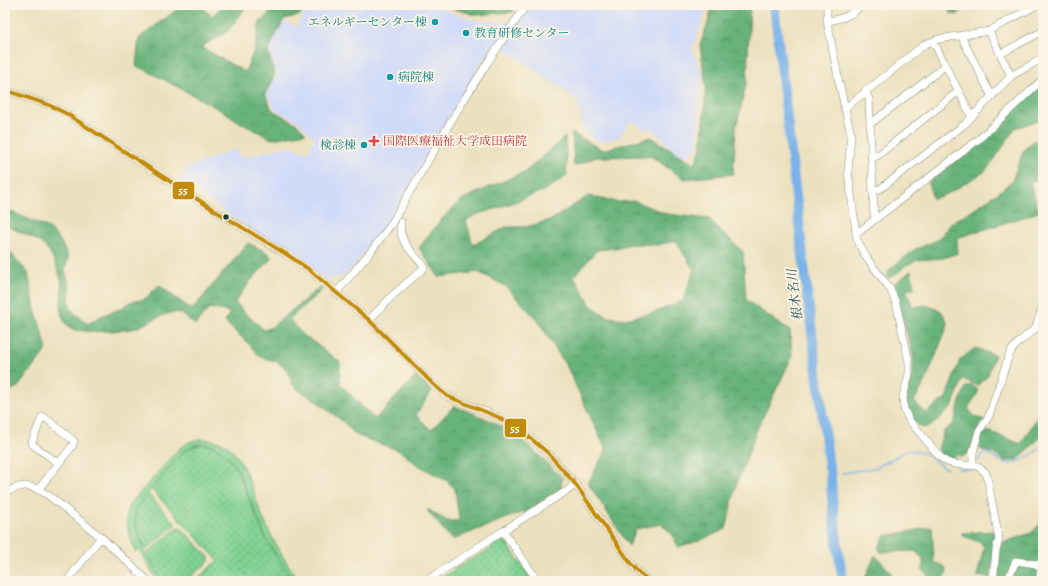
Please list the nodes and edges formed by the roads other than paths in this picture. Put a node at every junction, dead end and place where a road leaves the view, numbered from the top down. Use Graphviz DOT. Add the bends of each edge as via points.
graph roads {
  1 [pos="526,5"];
  2 [pos="827,5"];
  3 [pos="862,5"];
  4 [pos="1037,5"];
  5 [pos="827,21"];
  6 [pos="989,31"];
  7 [pos="1043,31"];
  8 [pos="962,35"];
  9 [pos="933,41"];
  10 [pos="1000,54"];
  11 [pos="1043,58"];
  12 [pos="945,66"];
  13 [pos="1011,76"];
  14 [pos="1043,78"];
  15 [pos="5,90"];
  16 [pos="865,91"];
  17 [pos="958,91"];
  18 [pos="993,95"];
  19 [pos="844,107"];
  20 [pos="972,117"];
  21 [pos="870,122"];
  22 [pos="871,157"];
  23 [pos="872,190"];
  24 [pos="876,219"];
  25 [pos="401,222"];
  26 [pos="856,232"];
  27 [pos="337,292"];
  28 [pos="1043,304"];
  29 [pos="368,320"];
  30 [pos="58,463"];
  31 [pos="973,465"];
  32 [pos="576,485"];
  33 [pos="38,490"];
  34 [pos="5,493"];
  35 [pos="503,531"];
  36 [pos="101,537"];
  37 [pos="67,581"];
  38 [pos="148,581"];
  39 [pos="426,581"];
  40 [pos="538,581"];
  41 [pos="649,581"];
  42 [pos="991,581"];
  43 [pos="1007,581"];
  44 [pos="1039,581"];
  1 -- 27 [label="street" via="461,105 390,226"];
  2 -- 5 [label="street"];
  3 -- 5 [label="street" via="850,16"];
  4 -- 6 [label="street"];
  5 -- 19 [label="street"];
  6 -- 8 [label="street"];
  6 -- 10 [label="street"];
  7 -- 10 [label="street"];
  8 -- 9 [label="street"];
  8 -- 18 [label="street"];
  9 -- 12 [label="street"];
  9 -- 16 [label="street" via="925,44"];
  10 -- 13 [label="street"];
  11 -- 13 [label="street"];
  12 -- 17 [label="street"];
  12 -- 21 [label="street"];
  13 -- 18 [label="street"];
  14 -- 24 [label="street" via="979,139"];
  15 -- 27 [label="street" via="39,100 67,114 286,254"];
  16 -- 19 [label="street"];
  16 -- 21 [label="street" via="869,99"];
  17 -- 20 [label="street"];
  17 -- 22 [label="street" via="877,156"];
  18 -- 20 [label="street"];
  19 -- 26 [label="street" via="851,135 848,171"];
  20 -- 23 [label="street" via="880,189"];
  21 -- 22 [label="street"];
  22 -- 23 [label="street"];
  23 -- 24 [label="street"];
  24 -- 26 [label="street"];
  25 -- 29 [label="street" via="400,231 404,242 424,268"];
  26 -- 31 [label="street" via="861,249 890,289 896,303 909,362 909,374 903,397 906,414 940,457 954,464"];
  27 -- 29 [label="street"];
  28 -- 31 [label="street" via="1036,328 1011,351 989,416 976,442"];
  29 -- 32 [label="street" via="441,391 455,400 498,417 519,430 548,453"];
  30 -- 30 [label="street" via="74,441 42,417 33,445"];
  30 -- 33 [label="street"];
  31 -- 42 [label="street" via="982,469 988,476 999,539"];
  32 -- 35 [label="street"];
  32 -- 41 [label="street" via="631,564"];
  33 -- 34 [label="street" via="25,485"];
  33 -- 36 [label="street"];
  35 -- 39 [label="street"];
  35 -- 40 [label="street"];
  36 -- 37 [label="street"];
  36 -- 38 [label="street"];
  43 -- 44 [label="street" via="1016,561 1036,564 1041,569"];
}
